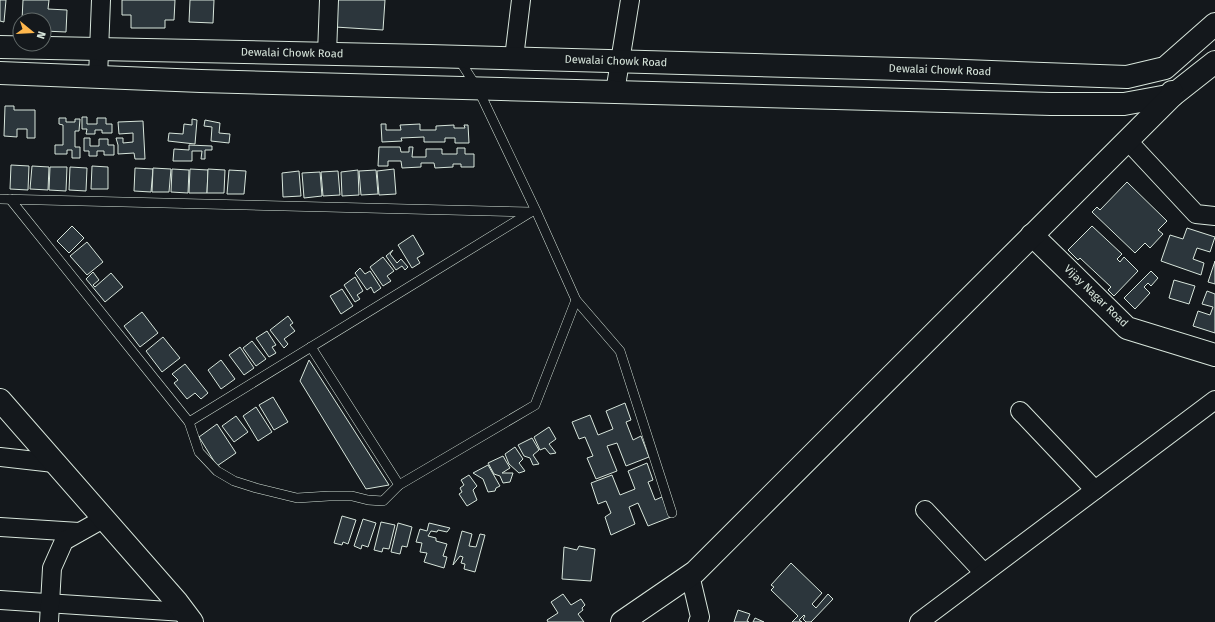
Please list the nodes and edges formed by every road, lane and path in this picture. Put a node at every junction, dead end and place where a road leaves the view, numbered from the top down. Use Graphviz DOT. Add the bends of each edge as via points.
graph roads {
  1 [pos="101,0"];
  2 [pos="329,0"];
  3 [pos="521,0"];
  4 [pos="630,0"];
  5 [pos="1215,24"];
  6 [pos="0,47"];
  7 [pos="99,49"];
  8 [pos="327,54"];
  9 [pos="457,56"];
  10 [pos="514,58"];
  11 [pos="620,61"];
  12 [pos="1215,62"];
  13 [pos="1165,68"];
  14 [pos="0,73"];
  15 [pos="98,77"];
  16 [pos="478,88"];
  17 [pos="615,92"];
  18 [pos="1173,95"];
  19 [pos="1127,140"];
  20 [pos="0,199"];
  21 [pos="10,199"];
  22 [pos="1215,216"];
  23 [pos="1032,234"];
  24 [pos="576,300"];
  25 [pos="311,347"];
  26 [pos="1215,355"];
  27 [pos="0,400"];
  28 [pos="1215,400"];
  29 [pos="1020,411"];
  30 [pos="189,422"];
  31 [pos="0,456"];
  32 [pos="54,463"];
  33 [pos="399,485"];
  34 [pos="1096,490"];
  35 [pos="925,510"];
  36 [pos="672,512"];
  37 [pos="103,519"];
  38 [pos="0,527"];
  39 [pos="79,532"];
  40 [pos="984,573"];
  41 [pos="690,575"];
  42 [pos="0,600"];
  43 [pos="50,603"];
  44 [pos="188,617"];
  45 [pos="48,622"];
  46 [pos="622,622"];
  47 [pos="698,622"];
  48 [pos="919,622"];
  1 -- 7 [label="street"];
  2 -- 8 [label="street"];
  3 -- 10 [label="street"];
  4 -- 11 [label="street"];
  5 -- 13 [label="main road, Dewalai Chowk Road"];
  6 -- 7 [label="main road, Dewalai Chowk Road"];
  7 -- 8 [label="main road, Dewalai Chowk Road"];
  7 -- 15 [label="street"];
  8 -- 9 [label="main road, Dewalai Chowk Road"];
  9 -- 10 [label="main road, Dewalai Chowk Road"];
  9 -- 16 [label="lane"];
  10 -- 11 [label="main road, Dewalai Chowk Road"];
  11 -- 13 [label="main road, Dewalai Chowk Road" via="1128,77"];
  11 -- 17 [label="street"];
  12 -- 18 [label="main road"];
  13 -- 18 [label="main road"];
  14 -- 15 [label="main road"];
  15 -- 16 [label="main road"];
  16 -- 17 [label="main road"];
  16 -- 24 [label="lane"];
  17 -- 18 [label="main road" via="1051,104 1124,104"];
  18 -- 19 [label="main road"];
  19 -- 22 [label="street" via="1196,214"];
  19 -- 23 [label="main road"];
  20 -- 21 [label="lane"];
  21 -- 25 [label="lane" via="531,212"];
  21 -- 30 [label="lane"];
  23 -- 26 [label="main road, Vijay Nagar Road" via="1127,328"];
  23 -- 41 [label="main road"];
  24 -- 33 [label="lane" via="536,404"];
  24 -- 36 [label="lane" via="620,351"];
  25 -- 30 [label="lane"];
  25 -- 33 [label="lane"];
  27 -- 32 [label="main road"];
  28 -- 34 [label="street"];
  29 -- 34 [label="street"];
  30 -- 33 [label="lane" via="199,452 209,464 234,481 256,488 297,498 352,496 383,501"];
  31 -- 32 [label="street"];
  32 -- 37 [label="main road"];
  34 -- 40 [label="street"];
  35 -- 40 [label="street"];
  37 -- 39 [label="street"];
  37 -- 44 [label="main road"];
  38 -- 39 [label="street"];
  39 -- 43 [label="street" via="64,541 52,568"];
  40 -- 48 [label="street"];
  41 -- 46 [label="main road"];
  41 -- 47 [label="street" via="700,617"];
  42 -- 43 [label="street"];
  43 -- 44 [label="street"];
  43 -- 45 [label="street"];
}
